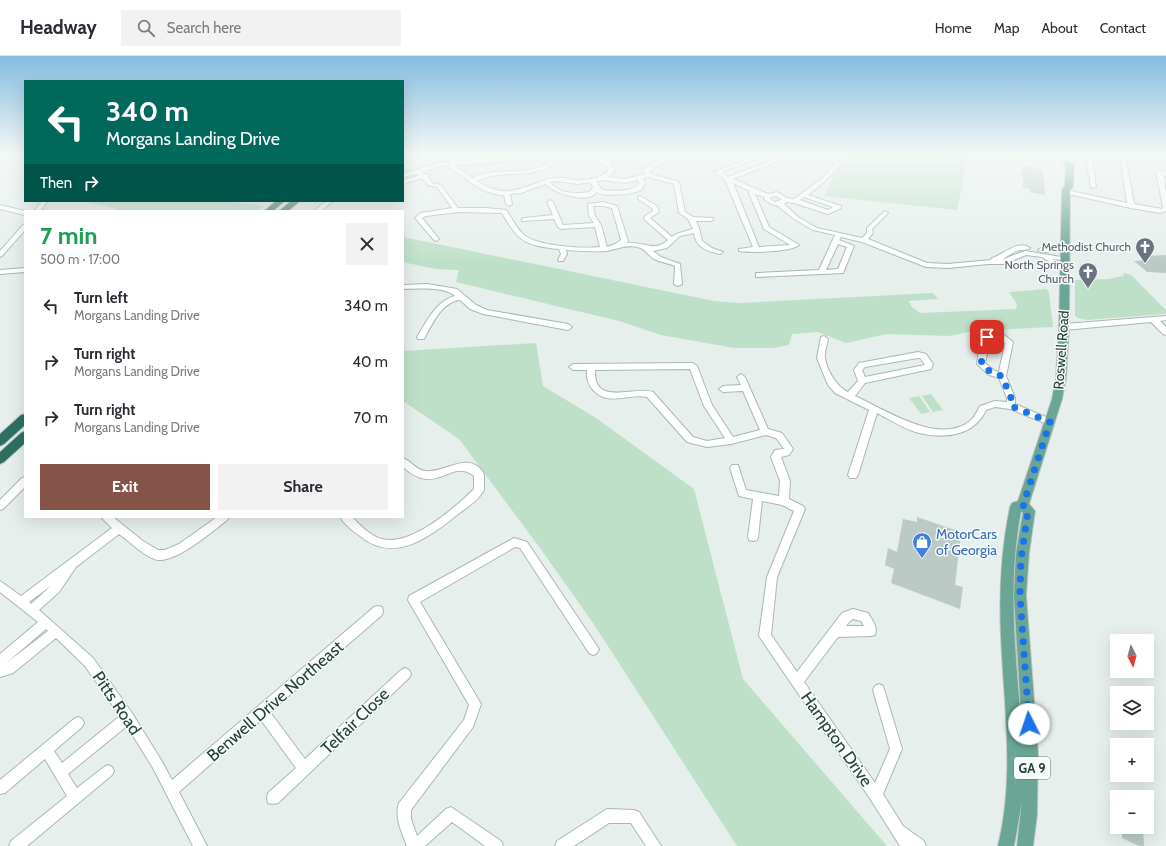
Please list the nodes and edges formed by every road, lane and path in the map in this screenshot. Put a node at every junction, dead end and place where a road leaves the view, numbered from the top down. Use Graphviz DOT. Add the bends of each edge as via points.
graph roads {
  1 [pos="441,190"];
  2 [pos="487,190"];
  3 [pos="525,190"];
  4 [pos="554,190"];
  5 [pos="595,190"];
  6 [pos="600,190"];
  7 [pos="635,190"];
  8 [pos="678,190"];
  9 [pos="733,190"];
  10 [pos="810,190"];
  11 [pos="1128,190"];
  12 [pos="1163,190"];
  13 [pos="754,191"];
  14 [pos="1066,191"];
  15 [pos="507,193"];
  16 [pos="803,195"];
  17 [pos="640,198"];
  18 [pos="795,201"];
  19 [pos="44,202"];
  20 [pos="281,202"];
  21 [pos="295,202"];
  22 [pos="329,202"];
  23 [pos="550,202"];
  24 [pos="782,202"];
  25 [pos="509,204"];
  26 [pos="1166,205"];
  27 [pos="1131,206"];
  28 [pos="0,207"];
  29 [pos="38,210"];
  30 [pos="269,210"];
  31 [pos="284,210"];
  32 [pos="318,210"];
  33 [pos="457,210"];
  34 [pos="24,213"];
  35 [pos="885,213"];
  36 [pos="556,217"];
  37 [pos="691,219"];
  38 [pos="711,219"];
  39 [pos="524,220"];
  40 [pos="598,226"];
  41 [pos="24,227"];
  42 [pos="696,232"];
  43 [pos="837,238"];
  44 [pos="436,239"];
  45 [pos="672,240"];
  46 [pos="864,240"];
  47 [pos="1065,243"];
  48 [pos="621,245"];
  49 [pos="562,247"];
  50 [pos="604,249"];
  51 [pos="652,249"];
  52 [pos="741,250"];
  53 [pos="758,250"];
  54 [pos="720,252"];
  55 [pos="1040,252"];
  56 [pos="0,255"];
  57 [pos="1065,257"];
  58 [pos="561,260"];
  59 [pos="1065,269"];
  60 [pos="24,270"];
  61 [pos="822,271"];
  62 [pos="0,272"];
  63 [pos="758,275"];
  64 [pos="678,284"];
  65 [pos="404,287"];
  66 [pos="462,296"];
  67 [pos="1166,318"];
  68 [pos="1154,320"];
  69 [pos="1064,326"];
  70 [pos="568,327"];
  71 [pos="1166,332"];
  72 [pos="421,337"];
  73 [pos="824,338"];
  74 [pos="573,367"];
  75 [pos="591,367"];
  76 [pos="1002,376"];
  77 [pos="742,377"];
  78 [pos="862,381"];
  79 [pos="746,388"];
  80 [pos="723,389"];
  81 [pos="850,396"];
  82 [pos="1011,406"];
  83 [pos="874,409"];
  84 [pos="24,419"];
  85 [pos="1050,422"];
  86 [pos="765,431"];
  87 [pos="24,437"];
  88 [pos="0,441"];
  89 [pos="731,441"];
  90 [pos="0,459"];
  91 [pos="404,463"];
  92 [pos="735,468"];
  93 [pos="853,475"];
  94 [pos="24,483"];
  95 [pos="758,496"];
  96 [pos="784,501"];
  97 [pos="1023,505"];
  98 [pos="0,506"];
  99 [pos="107,518"];
  100 [pos="223,518"];
  101 [pos="346,518"];
  102 [pos="118,529"];
  103 [pos="753,538"];
  104 [pos="72,565"];
  105 [pos="0,586"];
  106 [pos="21,602"];
  107 [pos="32,610"];
  108 [pos="378,611"];
  109 [pos="46,622"];
  110 [pos="56,631"];
  111 [pos="835,632"];
  112 [pos="592,649"];
  113 [pos="0,661"];
  114 [pos="0,671"];
  115 [pos="405,674"];
  116 [pos="797,682"];
  117 [pos="879,690"];
  118 [pos="262,712"];
  119 [pos="128,717"];
  120 [pos="78,723"];
  121 [pos="47,750"];
  122 [pos="305,769"];
  123 [pos="108,770"];
  124 [pos="60,772"];
  125 [pos="0,788"];
  126 [pos="171,790"];
  127 [pos="876,795"];
  128 [pos="75,797"];
  129 [pos="273,798"];
  130 [pos="898,828"];
  131 [pos="16,846"];
  132 [pos="200,846"];
  133 [pos="414,846"];
  134 [pos="496,846"];
  135 [pos="562,846"];
  136 [pos="654,846"];
  137 [pos="908,846"];
  138 [pos="919,846"];
  139 [pos="1006,846"];
  140 [pos="1026,846"];
  1 -- 33 [label="street"];
  2 -- 15 [label="street"];
  3 -- 15 [label="street"];
  4 -- 5 [label="street" via="590,194"];
  6 -- 7 [label="street" via="604,192"];
  8 -- 37 [label="street" via="682,213"];
  9 -- 53 [label="street"];
  10 -- 16 [label="street"];
  11 -- 27 [label="street"];
  12 -- 26 [label="street"];
  13 -- 24 [label="street" via="768,196 766,198 770,202"];
  13 -- 53 [label="street" via="752,193 766,228 796,245"];
  14 -- 27 [label="street"];
  14 -- 47 [label="main road, Roswell Road / GA 9"];
  15 -- 25 [label="street"];
  16 -- 18 [label="street"];
  16 -- 18 [label="street" via="839,207 828,212"];
  17 -- 45 [label="street" via="655,207 656,212 647,219"];
  18 -- 24 [label="street"];
  19 -- 29 [label="street"];
  20 -- 30 [label="highway"];
  21 -- 31 [label="highway"];
  22 -- 32 [label="street"];
  23 -- 36 [label="street"];
  24 -- 43 [label="street" via="796,218"];
  26 -- 27 [label="street" via="1164,210 1160,211"];
  28 -- 34 [label="street"];
  33 -- 44 [label="street" via="428,212 418,218"];
  33 -- 49 [label="street" via="504,211 522,239"];
  35 -- 46 [label="street" via="869,229 870,233"];
  36 -- 39 [label="street"];
  36 -- 40 [label="street" via="561,227"];
  37 -- 38 [label="street"];
  37 -- 42 [label="street"];
  40 -- 48 [label="street" via="592,216 590,205 598,203 615,207 625,241"];
  40 -- 50 [label="street"];
  41 -- 56 [label="street"];
  42 -- 45 [label="street" via="678,235"];
  42 -- 54 [label="street" via="704,248"];
  43 -- 46 [label="street"];
  43 -- 61 [label="street"];
  43 -- 61 [label="street" via="851,246 842,271"];
  45 -- 51 [label="street" via="665,247"];
  46 -- 55 [label="street" via="921,264 935,266 1004,262 1024,253"];
  47 -- 55 [label="street"];
  47 -- 57 [label="main road, Roswell Road / GA 9"];
  48 -- 50 [label="street"];
  48 -- 51 [label="street" via="636,244"];
  49 -- 50 [label="street"];
  49 -- 58 [label="street" via="564,254"];
  51 -- 64 [label="street" via="652,255 678,265"];
  52 -- 53 [label="street"];
  55 -- 57 [label="street"];
  55 -- 59 [label="street"];
  57 -- 59 [label="main road, Roswell Road / GA 9"];
  59 -- 69 [label="main road, Roswell Road / GA 9"];
  60 -- 62 [label="street"];
  61 -- 63 [label="street"];
  65 -- 66 [label="street" via="437,287"];
  66 -- 70 [label="street" via="473,307 486,312"];
  66 -- 72 [label="street" via="444,302"];
  67 -- 68 [label="street"];
  68 -- 69 [label="street"];
  68 -- 71 [label="street"];
  69 -- 85 [label="main road, Roswell Road / GA 9" via="1061,378"];
  73 -- 81 [label="street" via="821,358 824,369 838,391"];
  74 -- 75 [label="street"];
  75 -- 89 [label="street" via="592,385 600,392 615,397 644,392 650,394 690,440 707,444"];
  75 -- 89 [label="street" via="693,366 708,406"];
  76 -- 76 [label="street" via="1009,342 999,335 990,335 986,340 981,364 992,373"];
  76 -- 82 [label="street" via="1011,398"];
  77 -- 79 [label="street"];
  78 -- 78 [label="street" via="923,369 929,364 918,355 862,365 858,370"];
  78 -- 81 [label="street"];
  79 -- 80 [label="street"];
  79 -- 86 [label="street"];
  81 -- 83 [label="street"];
  82 -- 83 [label="street" via="995,404 983,408 973,424 955,432 932,432 910,426"];
  82 -- 85 [label="street"];
  83 -- 93 [label="street"];
  84 -- 88 [label="highway"];
  85 -- 97 [label="main road, Roswell Road / GA 9"];
  86 -- 89 [label="street"];
  86 -- 96 [label="street" via="779,435 788,449 786,452 778,453 776,457 785,481"];
  87 -- 90 [label="highway"];
  91 -- 101 [label="street" via="416,472 435,476 455,466 474,467 480,474 478,490 423,534 402,544 387,546 379,543 365,535"];
  92 -- 95 [label="street" via="742,493"];
  94 -- 98 [label="street"];
  95 -- 96 [label="street"];
  95 -- 103 [label="street"];
  96 -- 116 [label="street, Hampton Drive" via="800,508 772,576 765,636"];
  97 -- 139 [label="main road, Roswell Road / GA 9" via="1016,507 1006,569 1016,768 1016,802"];
  97 -- 140 [label="main road, Roswell Road / GA 9" via="1028,511 1021,559 1020,595 1032,792"];
  99 -- 102 [label="street"];
  100 -- 102 [label="street" via="168,554 157,555"];
  102 -- 104 [label="street"];
  104 -- 106 [label="street"];
  104 -- 107 [label="street" via="55,589"];
  105 -- 106 [label="street, Pitts Road"];
  106 -- 107 [label="street, Pitts Road"];
  107 -- 109 [label="street, Pitts Road"];
  108 -- 118 [label="street, Benwell Drive Northeast"];
  109 -- 110 [label="street, Pitts Road"];
  109 -- 113 [label="street"];
  110 -- 114 [label="street" via="9,669"];
  110 -- 119 [label="street, Pitts Road" via="89,662"];
  111 -- 111 [label="street, Hampton Drive" via="871,630 864,616 853,614 846,617"];
  111 -- 116 [label="street, Hampton Drive"];
  112 -- 133 [label="street" via="523,545 514,542 413,600 475,704 469,723 404,808 404,820"];
  115 -- 122 [label="street, Telfair Close"];
  116 -- 127 [label="street, Hampton Drive"];
  117 -- 127 [label="street, Hampton Drive" via="896,749"];
  118 -- 122 [label="street"];
  118 -- 126 [label="street, Benwell Drive Northeast"];
  119 -- 124 [label="street"];
  119 -- 126 [label="street, Pitts Road"];
  120 -- 121 [label="street"];
  121 -- 124 [label="street"];
  121 -- 125 [label="street"];
  122 -- 129 [label="street, Telfair Close"];
  123 -- 128 [label="street"];
  124 -- 128 [label="street"];
  126 -- 132 [label="street, Pitts Road"];
  127 -- 130 [label="street, Hampton Drive"];
  128 -- 131 [label="street"];
  130 -- 137 [label="street, Hampton Drive"];
  130 -- 138 [label="street, Hampton Drive"];
  133 -- 134 [label="street" via="451,814"];
  135 -- 136 [label="street" via="607,816 634,817"];
}
